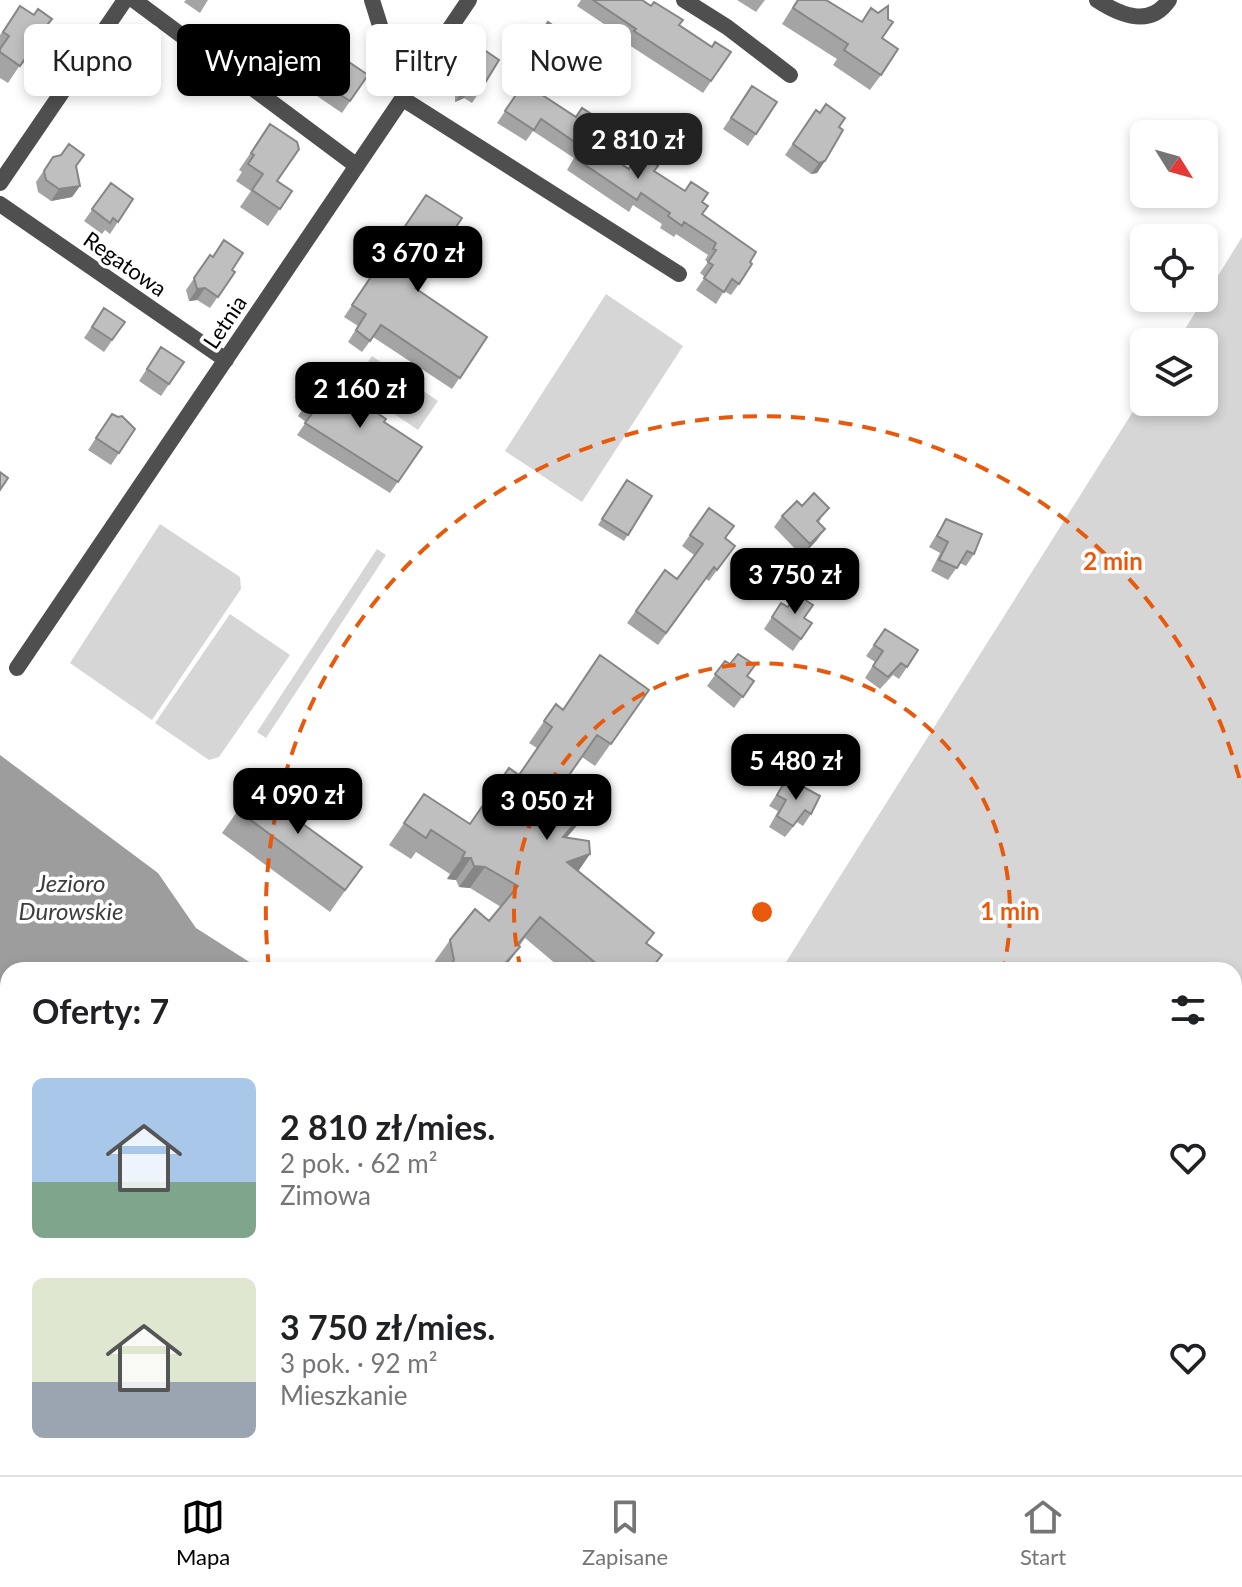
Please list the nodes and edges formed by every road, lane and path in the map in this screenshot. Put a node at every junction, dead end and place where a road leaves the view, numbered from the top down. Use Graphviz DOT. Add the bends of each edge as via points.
graph roads {
  1 [pos="125,0"];
  2 [pos="134,0"];
  3 [pos="372,0"];
  4 [pos="469,0"];
  5 [pos="684,0"];
  6 [pos="1097,0"];
  7 [pos="1166,4"];
  8 [pos="380,24"];
  9 [pos="453,24"];
  10 [pos="790,75"];
  11 [pos="405,96"];
  12 [pos="403,99"];
  13 [pos="357,166"];
  14 [pos="0,183"];
  15 [pos="0,204"];
  16 [pos="679,274"];
  17 [pos="226,360"];
  18 [pos="17,668"];
  1 -- 14 [label="street"];
  2 -- 13 [label="street"];
  3 -- 8 [label="street"];
  4 -- 9 [label="street, Letnia"];
  5 -- 10 [label="street"];
  6 -- 7 [label="street" via="1118,14 1141,18"];
  11 -- 12 [label="street, Letnia"];
  12 -- 13 [label="street, Letnia"];
  12 -- 16 [label="street"];
  13 -- 17 [label="street, Letnia"];
  15 -- 17 [label="street, Regatowa"];
  17 -- 18 [label="street, Letnia"];
}
